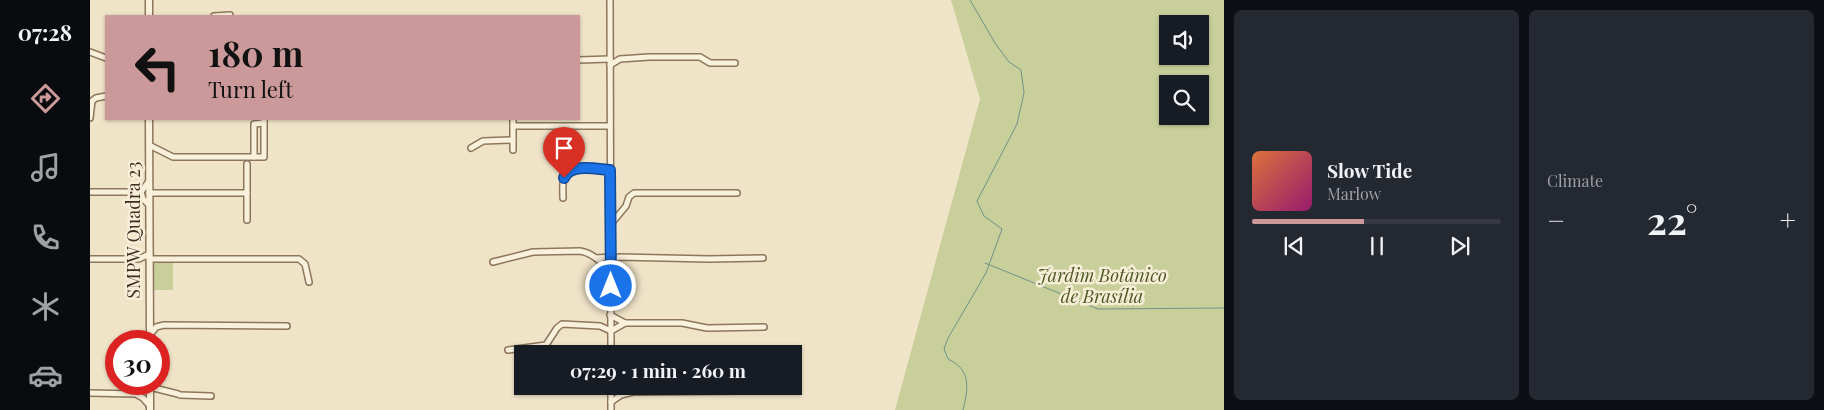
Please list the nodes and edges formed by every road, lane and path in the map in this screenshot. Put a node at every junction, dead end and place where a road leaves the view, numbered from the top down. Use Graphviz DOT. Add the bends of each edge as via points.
graph roads {
  1 [pos="149,0"];
  2 [pos="610,0"];
  3 [pos="148,15"];
  4 [pos="90,52"];
  5 [pos="105,58"];
  6 [pos="610,59"];
  7 [pos="620,59"];
  8 [pos="580,60"];
  9 [pos="735,63"];
  10 [pos="105,96"];
  11 [pos="90,118"];
  12 [pos="149,120"];
  13 [pos="513,120"];
  14 [pos="264,121"];
  15 [pos="513,126"];
  16 [pos="610,126"];
  17 [pos="513,140"];
  18 [pos="149,145"];
  19 [pos="471,148"];
  20 [pos="513,150"];
  21 [pos="254,157"];
  22 [pos="247,164"];
  23 [pos="610,170"];
  24 [pos="149,181"];
  25 [pos="90,192"];
  26 [pos="141,192"];
  27 [pos="149,193"];
  28 [pos="247,193"];
  29 [pos="737,193"];
  30 [pos="563,198"];
  31 [pos="149,205"];
  32 [pos="247,220"];
  33 [pos="610,224"];
  34 [pos="611,257"];
  35 [pos="596,258"];
  36 [pos="764,258"];
  37 [pos="90,259"];
  38 [pos="139,259"];
  39 [pos="149,259"];
  40 [pos="493,262"];
  41 [pos="611,272"];
  42 [pos="309,282"];
  43 [pos="150,313"];
  44 [pos="610,315"];
  45 [pos="625,323"];
  46 [pos="164,325"];
  47 [pos="287,326"];
  48 [pos="764,328"];
  49 [pos="150,330"];
  50 [pos="152,330"];
  51 [pos="611,331"];
  52 [pos="611,345"];
  53 [pos="508,350"];
  54 [pos="170,392"];
  55 [pos="90,393"];
  56 [pos="150,395"];
  57 [pos="611,395"];
  58 [pos="621,395"];
  59 [pos="211,396"];
  60 [pos="611,402"];
  61 [pos="150,408"];
  62 [pos="611,410"];
  1 -- 3 [label="street"];
  2 -- 6 [label="street"];
  4 -- 5 [label="street"];
  6 -- 7 [label="street"];
  6 -- 7 [label="street"];
  6 -- 8 [label="street"];
  6 -- 16 [label="street"];
  7 -- 9 [label="street" via="700,57 710,63"];
  10 -- 11 [label="street" via="92,101"];
  12 -- 18 [label="street, SMPW Quadra 23"];
  13 -- 15 [label="street"];
  14 -- 21 [label="street" via="254,124"];
  14 -- 21 [label="street" via="264,157"];
  15 -- 16 [label="street"];
  15 -- 17 [label="street"];
  16 -- 23 [label="street"];
  17 -- 19 [label="street" via="483,141"];
  17 -- 20 [label="street"];
  18 -- 21 [label="street" via="173,157"];
  18 -- 24 [label="street, SMPW Quadra 23"];
  22 -- 28 [label="street"];
  23 -- 30 [label="street" via="571,170 564,178"];
  23 -- 33 [label="street"];
  24 -- 26 [label="street"];
  24 -- 27 [label="street, SMPW Quadra 23"];
  25 -- 26 [label="street"];
  26 -- 31 [label="street"];
  27 -- 28 [label="street"];
  27 -- 31 [label="street, SMPW Quadra 23"];
  28 -- 32 [label="street"];
  29 -- 33 [label="street" via="634,194"];
  31 -- 39 [label="street, SMPW Quadra 23"];
  33 -- 34 [label="street"];
  34 -- 35 [label="street"];
  34 -- 36 [label="street"];
  34 -- 41 [label="street"];
  35 -- 40 [label="street" via="584,252 538,251"];
  35 -- 41 [label="street"];
  37 -- 38 [label="street"];
  38 -- 39 [label="street"];
  38 -- 39 [label="street"];
  39 -- 42 [label="street" via="299,259 305,264"];
  39 -- 43 [label="street, SMPW Quadra 23"];
  41 -- 44 [label="street"];
  43 -- 46 [label="street"];
  43 -- 49 [label="street, SMPW Quadra 23"];
  44 -- 45 [label="street"];
  44 -- 51 [label="street"];
  45 -- 48 [label="street"];
  45 -- 51 [label="street"];
  46 -- 47 [label="street"];
  46 -- 50 [label="street"];
  51 -- 52 [label="street"];
  51 -- 53 [label="street" via="603,327 562,324 546,345"];
  54 -- 59 [label="street"];
  55 -- 61 [label="street" via="136,394"];
  56 -- 61 [label="street"];
  57 -- 60 [label="street"];
  58 -- 60 [label="street"];
  60 -- 62 [label="street"];
}
